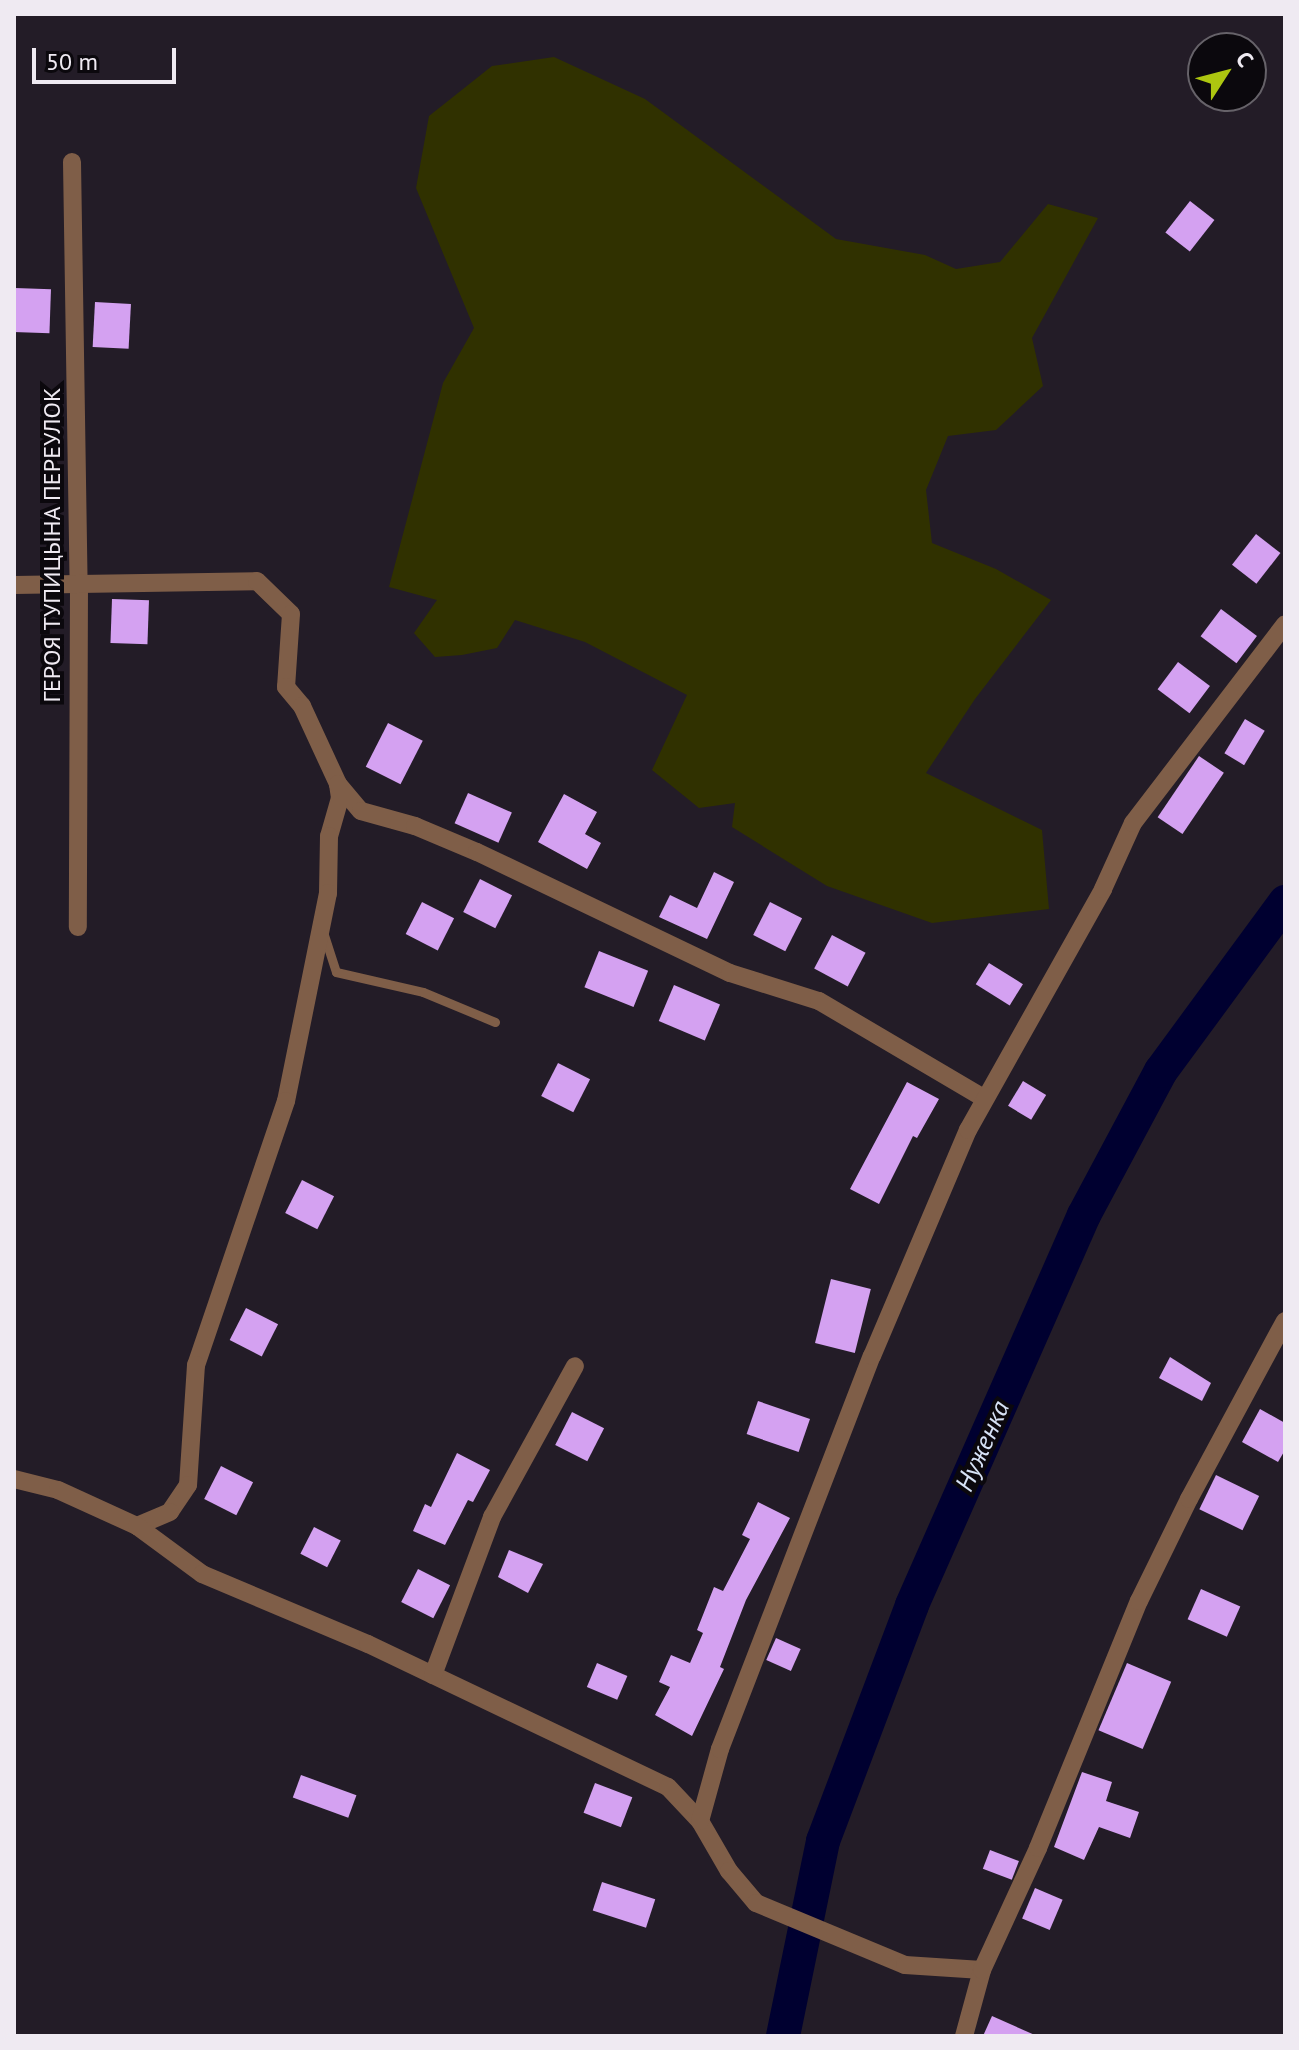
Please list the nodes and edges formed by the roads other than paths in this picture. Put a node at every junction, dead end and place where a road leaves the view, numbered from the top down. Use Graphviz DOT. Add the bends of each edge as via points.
graph roads {
  1 [pos="72,162"];
  2 [pos="14,585"];
  3 [pos="79,586"];
  4 [pos="1285,624"];
  5 [pos="338,784"];
  6 [pos="78,927"];
  7 [pos="322,928"];
  8 [pos="495,1022"];
  9 [pos="984,1098"];
  10 [pos="1285,1321"];
  11 [pos="575,1366"];
  12 [pos="14,1479"];
  13 [pos="137,1526"];
  14 [pos="433,1675"];
  15 [pos="700,1821"];
  16 [pos="982,1970"];
  17 [pos="964,2036"];
  1 -- 3 [label="street, ГЕРОЯ ТУПИЦЫНА ПЕРЕУЛОК"];
  2 -- 3 [label="street"];
  3 -- 5 [label="street" via="257,581 291,614 286,687 302,706"];
  3 -- 6 [label="street, ГЕРОЯ ТУПИЦЫНА ПЕРЕУЛОК"];
  4 -- 9 [label="street" via="1133,823 1103,889"];
  5 -- 7 [label="street"];
  5 -- 9 [label="street" via="361,811 477,852 730,973 819,1001"];
  7 -- 8 [label="lane" via="336,972 423,992"];
  7 -- 13 [label="street" via="286,1101 196,1365 188,1485 170,1512"];
  9 -- 15 [label="street" via="872,1356 720,1749"];
  10 -- 16 [label="street" via="1139,1601"];
  11 -- 14 [label="street" via="492,1517"];
  12 -- 13 [label="street" via="58,1490"];
  13 -- 14 [label="street" via="202,1574"];
  14 -- 15 [label="street" via="668,1787"];
  15 -- 16 [label="street" via="729,1871 756,1903 905,1965"];
  16 -- 17 [label="street"];
}
